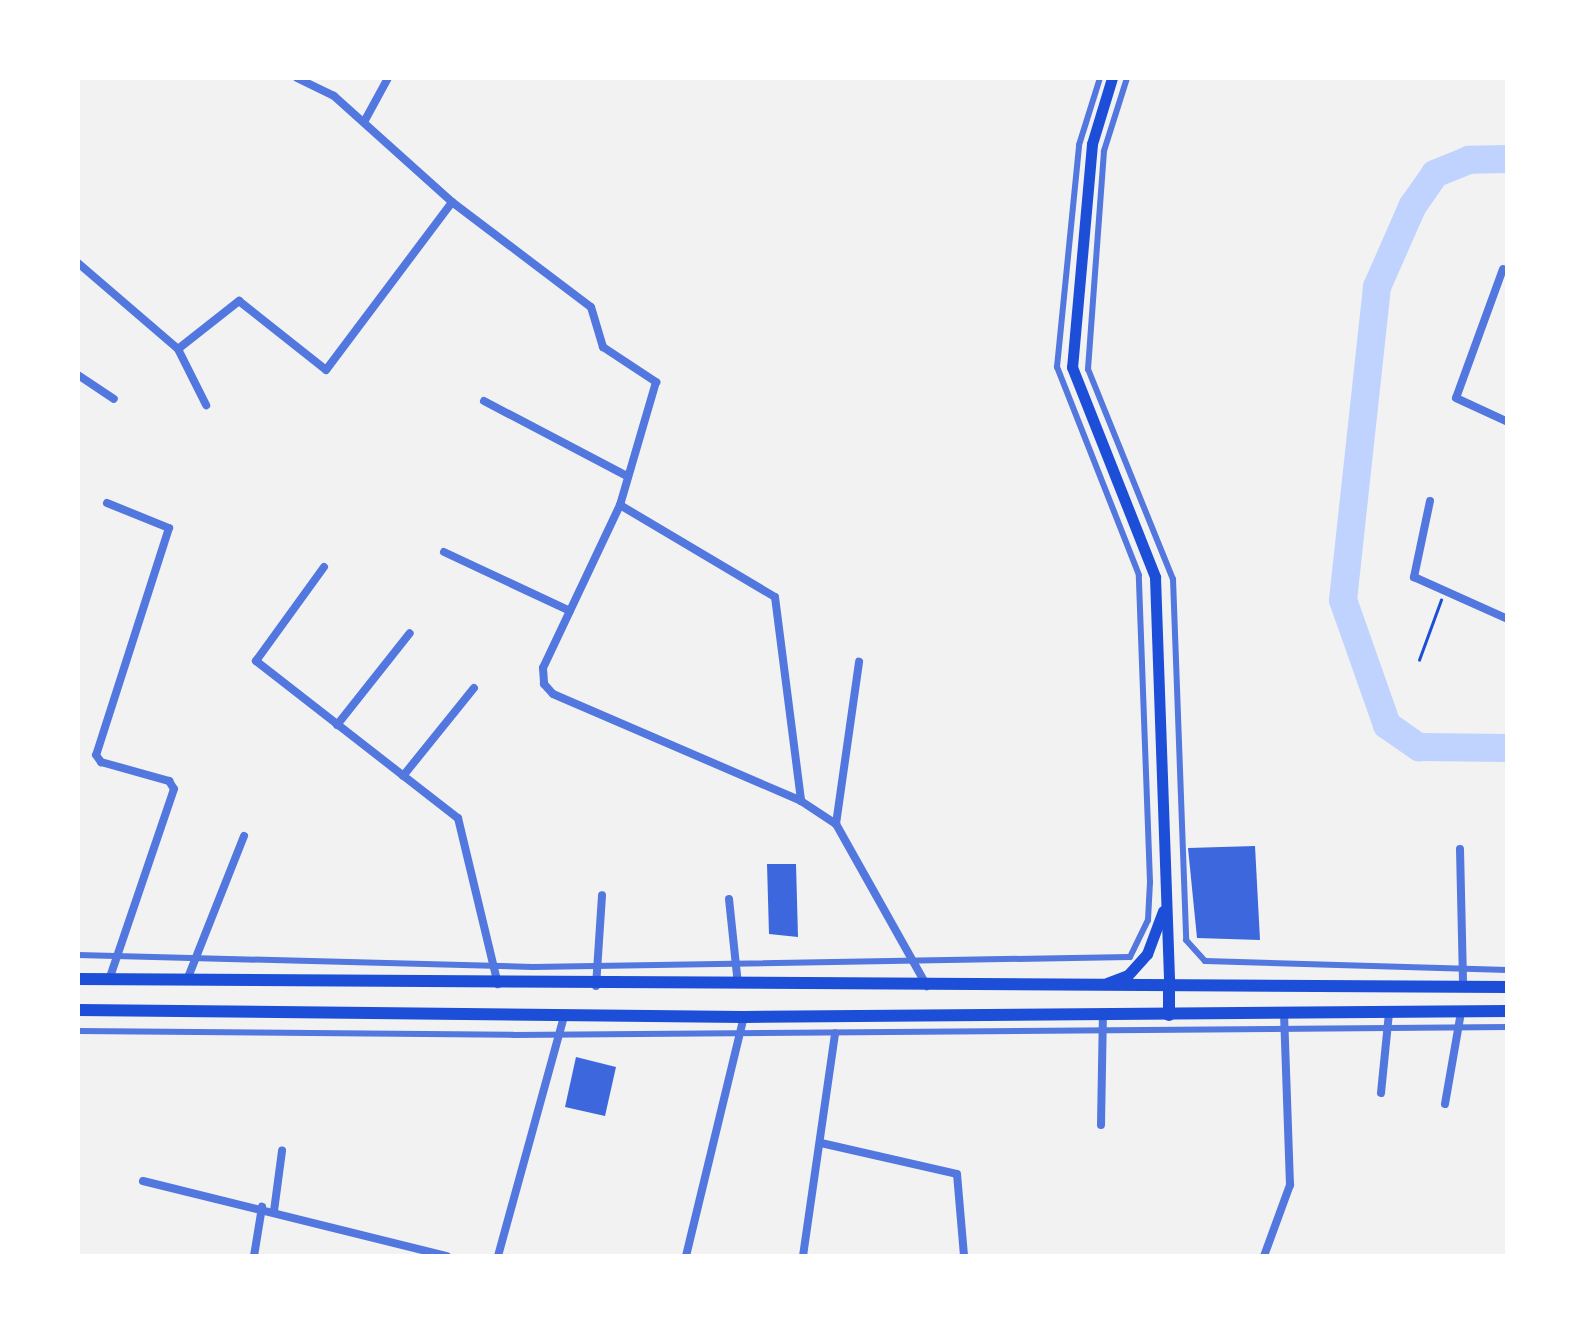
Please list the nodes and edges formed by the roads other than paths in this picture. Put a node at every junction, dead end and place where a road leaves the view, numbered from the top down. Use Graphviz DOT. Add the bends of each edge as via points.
graph roads {
  1 [pos="297,78"];
  2 [pos="388,78"];
  3 [pos="1100,78"];
  4 [pos="1112,78"];
  5 [pos="1128,78"];
  6 [pos="364,122"];
  7 [pos="452,202"];
  8 [pos="78,263"];
  9 [pos="1503,269"];
  10 [pos="178,349"];
  11 [pos="78,375"];
  12 [pos="114,399"];
  13 [pos="484,401"];
  14 [pos="206,405"];
  15 [pos="1508,422"];
  16 [pos="625,474"];
  17 [pos="1430,500"];
  18 [pos="107,503"];
  19 [pos="620,505"];
  20 [pos="444,552"];
  21 [pos="324,566"];
  22 [pos="570,610"];
  23 [pos="1508,618"];
  24 [pos="410,633"];
  25 [pos="858,662"];
  26 [pos="474,688"];
  27 [pos="337,725"];
  28 [pos="403,776"];
  29 [pos="801,801"];
  30 [pos="836,824"];
  31 [pos="244,836"];
  32 [pos="1460,849"];
  33 [pos="602,896"];
  34 [pos="730,899"];
  35 [pos="1166,902"];
  36 [pos="78,955"];
  37 [pos="117,956"];
  38 [pos="196,958"];
  39 [pos="915,964"];
  40 [pos="493,966"];
  41 [pos="597,966"];
  42 [pos="736,966"];
  43 [pos="1463,969"];
  44 [pos="1508,970"];
  45 [pos="78,980"];
  46 [pos="109,980"];
  47 [pos="187,980"];
  48 [pos="283,981"];
  49 [pos="498,984"];
  50 [pos="1102,984"];
  51 [pos="1168,984"];
  52 [pos="738,986"];
  53 [pos="927,986"];
  54 [pos="1464,986"];
  55 [pos="596,987"];
  56 [pos="1508,987"];
  57 [pos="78,1010"];
  58 [pos="1508,1011"];
  59 [pos="286,1012"];
  60 [pos="1461,1012"];
  61 [pos="1389,1013"];
  62 [pos="1103,1014"];
  63 [pos="1284,1014"];
  64 [pos="1169,1015"];
  65 [pos="564,1016"];
  66 [pos="744,1018"];
  67 [pos="1508,1026"];
  68 [pos="1458,1028"];
  69 [pos="1387,1029"];
  70 [pos="1284,1030"];
  71 [pos="78,1031"];
  72 [pos="1102,1032"];
  73 [pos="740,1034"];
  74 [pos="834,1034"];
  75 [pos="559,1035"];
  76 [pos="1380,1094"];
  77 [pos="1445,1104"];
  78 [pos="1101,1125"];
  79 [pos="821,1143"];
  80 [pos="282,1150"];
  81 [pos="143,1181"];
  82 [pos="262,1207"];
  83 [pos="274,1211"];
  84 [pos="254,1256"];
  85 [pos="448,1256"];
  86 [pos="498,1256"];
  87 [pos="686,1256"];
  88 [pos="802,1256"];
  89 [pos="964,1256"];
  90 [pos="1264,1256"];
  1 -- 6 [label="street" via="334,96"];
  2 -- 6 [label="street"];
  3 -- 39 [label="street" via="1079,145 1057,368 1139,575 1148,920 1126,959"];
  4 -- 35 [label="main road" via="1092,144 1072,367 1155,577"];
  5 -- 43 [label="street" via="1104,151 1088,369 1173,579 1186,940 1205,961"];
  6 -- 7 [label="street"];
  7 -- 10 [label="street" via="326,370 239,301"];
  7 -- 16 [label="street" via="591,306 604,347 656,382"];
  8 -- 10 [label="street"];
  9 -- 15 [label="street" via="1456,398"];
  10 -- 14 [label="street"];
  11 -- 12 [label="street"];
  13 -- 16 [label="street"];
  16 -- 19 [label="street"];
  17 -- 23 [label="street" via="1414,578"];
  18 -- 37 [label="street" via="169,528 96,755 169,781 174,789"];
  19 -- 22 [label="street"];
  19 -- 29 [label="street" via="775,597"];
  20 -- 22 [label="street"];
  21 -- 27 [label="street" via="258,653 262,665"];
  22 -- 29 [label="street" via="543,668 553,694"];
  24 -- 27 [label="street"];
  25 -- 30 [label="street"];
  26 -- 28 [label="street"];
  27 -- 28 [label="street"];
  28 -- 40 [label="street" via="458,818"];
  29 -- 30 [label="street"];
  30 -- 39 [label="street"];
  31 -- 38 [label="street"];
  32 -- 43 [label="street"];
  33 -- 41 [label="street"];
  34 -- 42 [label="street"];
  35 -- 50 [label="main road" via="1148,954 1128,974"];
  35 -- 51 [label="main road"];
  36 -- 37 [label="street"];
  37 -- 38 [label="street"];
  37 -- 46 [label="street"];
  38 -- 40 [label="street"];
  38 -- 47 [label="street"];
  39 -- 42 [label="street"];
  39 -- 53 [label="street"];
  40 -- 41 [label="street"];
  40 -- 49 [label="street"];
  41 -- 42 [label="street"];
  41 -- 55 [label="street"];
  42 -- 52 [label="street"];
  43 -- 44 [label="street"];
  43 -- 54 [label="street"];
  45 -- 46 [label="main road"];
  46 -- 47 [label="main road"];
  47 -- 48 [label="main road"];
  48 -- 49 [label="main road"];
  48 -- 59 [label="main road" via="275,997"];
  49 -- 55 [label="main road"];
  50 -- 51 [label="main road"];
  50 -- 53 [label="main road"];
  51 -- 54 [label="main road"];
  51 -- 64 [label="main road"];
  52 -- 53 [label="main road"];
  52 -- 55 [label="main road"];
  54 -- 56 [label="main road"];
  57 -- 59 [label="main road"];
  58 -- 60 [label="main road"];
  59 -- 65 [label="main road"];
  60 -- 61 [label="main road"];
  60 -- 68 [label="street"];
  61 -- 63 [label="main road"];
  61 -- 69 [label="street"];
  62 -- 64 [label="main road"];
  62 -- 66 [label="main road"];
  62 -- 72 [label="street"];
  63 -- 64 [label="main road"];
  63 -- 70 [label="street"];
  65 -- 66 [label="main road"];
  65 -- 75 [label="street"];
  66 -- 73 [label="street"];
  67 -- 68 [label="street"];
  68 -- 69 [label="street"];
  68 -- 77 [label="street"];
  69 -- 70 [label="street"];
  69 -- 76 [label="street"];
  70 -- 72 [label="street"];
  70 -- 90 [label="street" via="1290,1185"];
  71 -- 75 [label="street"];
  72 -- 74 [label="street"];
  72 -- 78 [label="street"];
  73 -- 74 [label="street"];
  73 -- 75 [label="street"];
  73 -- 87 [label="street"];
  74 -- 79 [label="street"];
  75 -- 86 [label="street"];
  79 -- 88 [label="street"];
  79 -- 89 [label="street" via="957,1174"];
  80 -- 83 [label="street"];
  81 -- 82 [label="street"];
  82 -- 83 [label="street"];
  82 -- 84 [label="street"];
  83 -- 85 [label="street"];
}
